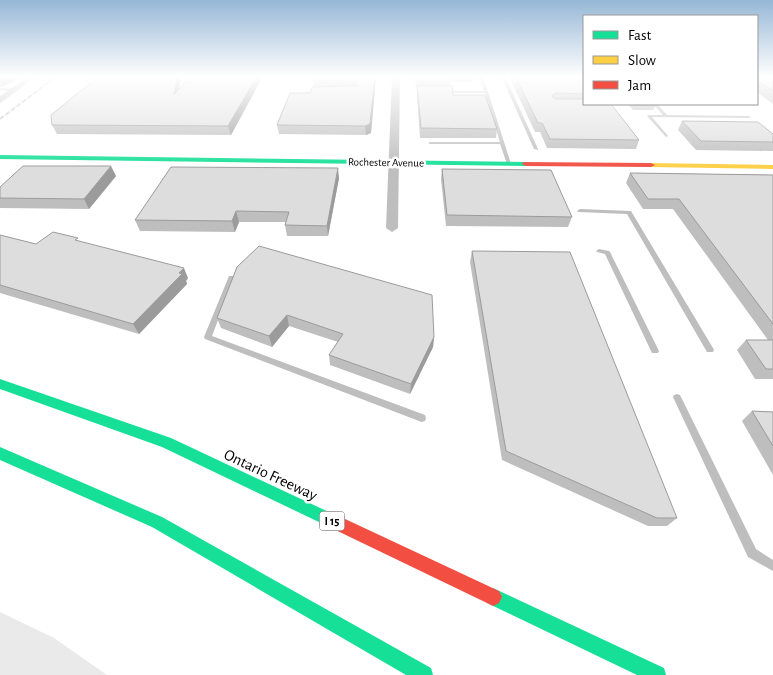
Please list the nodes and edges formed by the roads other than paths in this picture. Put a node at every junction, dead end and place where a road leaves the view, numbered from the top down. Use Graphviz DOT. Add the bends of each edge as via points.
graph roads {
  1 [pos="395,108"];
  2 [pos="492,108"];
  3 [pos="517,108"];
  4 [pos="658,108"];
  5 [pos="666,116"];
  6 [pos="749,117"];
  7 [pos="666,136"];
  8 [pos="430,143"];
  9 [pos="503,143"];
  10 [pos="536,150"];
  11 [pos="0,157"];
  12 [pos="394,162"];
  13 [pos="509,164"];
  14 [pos="773,167"];
  15 [pos="580,211"];
  16 [pos="392,228"];
  17 [pos="599,251"];
  18 [pos="231,278"];
  19 [pos="710,350"];
  20 [pos="654,351"];
  21 [pos="0,384"];
  22 [pos="677,397"];
  23 [pos="422,418"];
  24 [pos="0,453"];
  25 [pos="773,566"];
  26 [pos="424,675"];
  27 [pos="657,675"];
  1 -- 12 [label="street"];
  2 -- 9 [label="lane"];
  3 -- 10 [label="lane"];
  4 -- 5 [label="lane"];
  5 -- 6 [label="lane"];
  5 -- 7 [label="lane" via="649,116"];
  8 -- 9 [label="lane"];
  9 -- 13 [label="lane"];
  11 -- 12 [label="main road, Rochester Avenue"];
  12 -- 13 [label="main road, Rochester Avenue"];
  12 -- 16 [label="street"];
  13 -- 14 [label="main road, Rochester Avenue"];
  15 -- 19 [label="lane" via="629,212"];
  17 -- 20 [label="lane" via="606,252"];
  18 -- 23 [label="lane" via="208,337"];
  21 -- 27 [label="main road, Ontario Freeway / I 15" via="166,442"];
  22 -- 25 [label="lane" via="752,553"];
  24 -- 26 [label="main road" via="156,522"];
}
